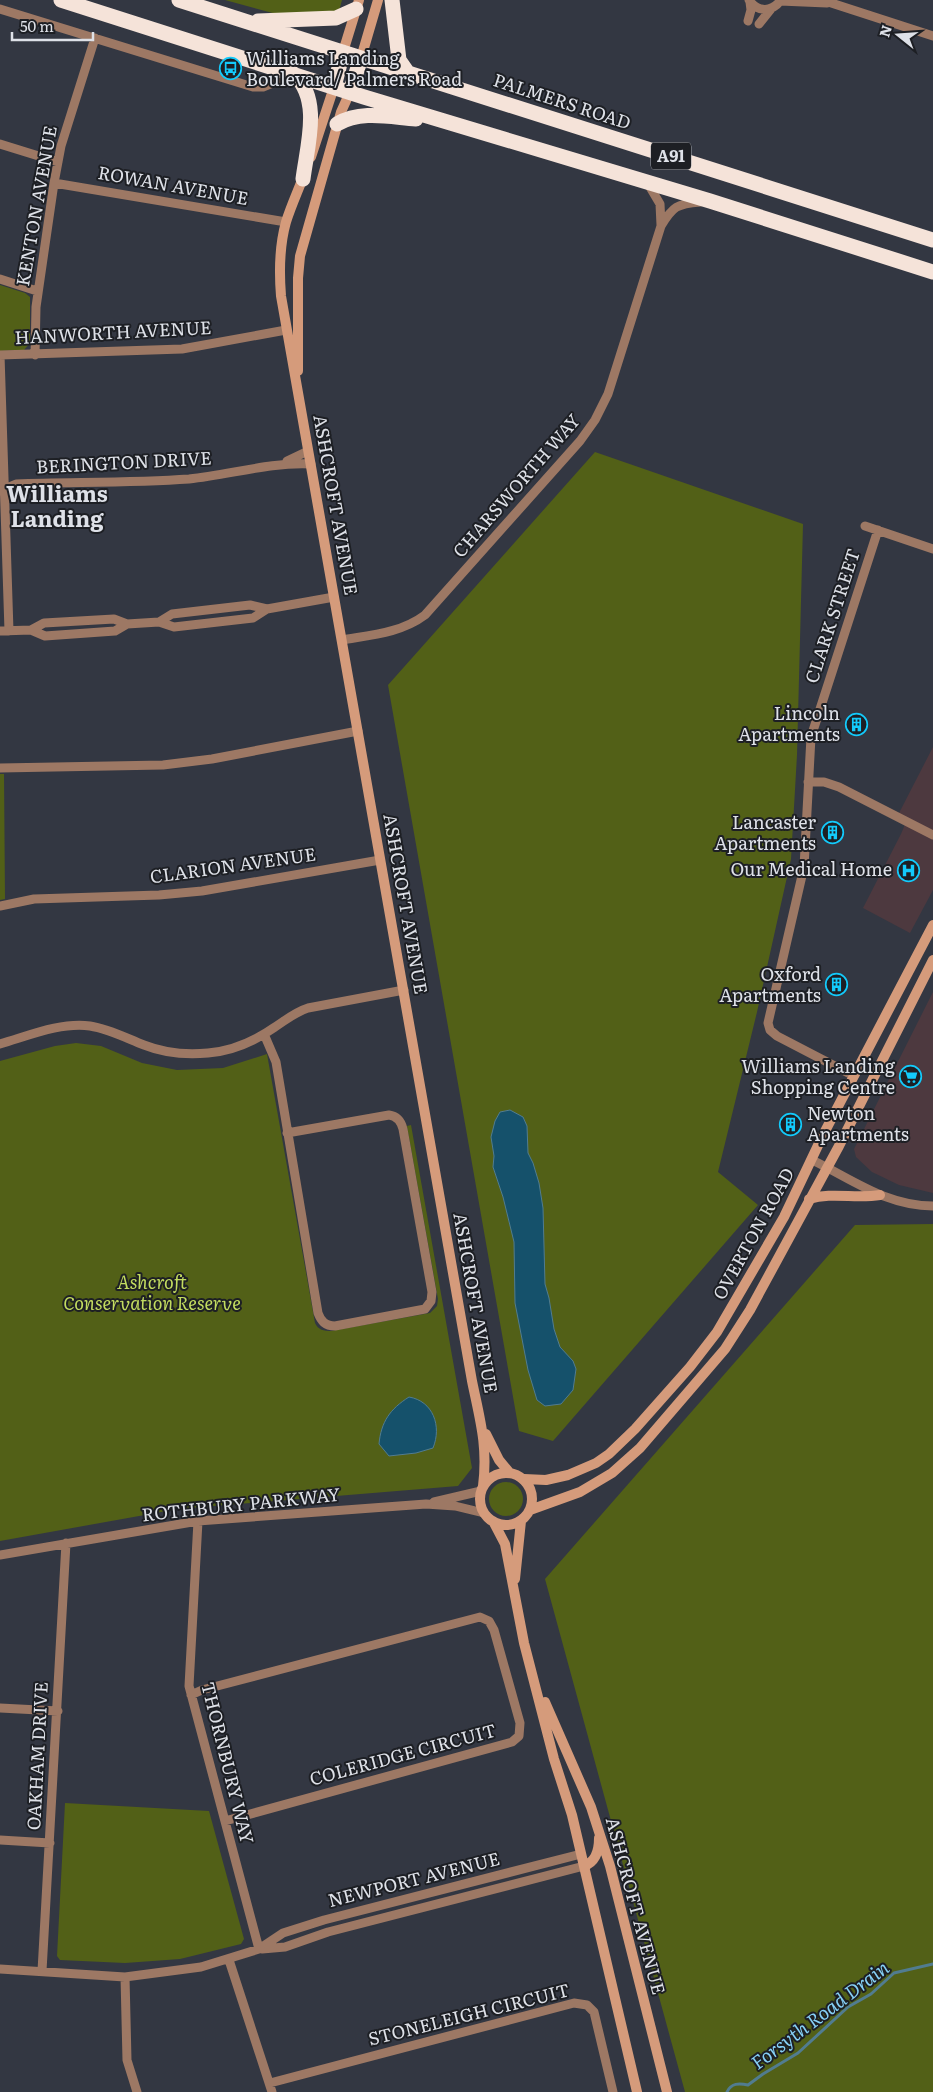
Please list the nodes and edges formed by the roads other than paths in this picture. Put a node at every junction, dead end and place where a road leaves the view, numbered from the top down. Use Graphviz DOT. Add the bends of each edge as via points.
graph roads {
  1 [pos="61,0"];
  2 [pos="179,0"];
  3 [pos="378,0"];
  4 [pos="392,0"];
  5 [pos="749,1"];
  6 [pos="780,1"];
  7 [pos="826,2"];
  8 [pos="358,4"];
  9 [pos="0,9"];
  10 [pos="771,9"];
  11 [pos="244,21"];
  12 [pos="748,21"];
  13 [pos="759,24"];
  14 [pos="933,36"];
  15 [pos="94,38"];
  16 [pos="343,52"];
  17 [pos="361,58"];
  18 [pos="408,73"];
  19 [pos="294,74"];
  20 [pos="334,87"];
  21 [pos="350,92"];
  22 [pos="452,123"];
  23 [pos="337,124"];
  24 [pos="0,144"];
  25 [pos="58,162"];
  26 [pos="303,179"];
  27 [pos="646,182"];
  28 [pos="54,183"];
  29 [pos="710,201"];
  30 [pos="286,222"];
  31 [pos="661,226"];
  32 [pos="933,240"];
  33 [pos="933,272"];
  34 [pos="0,279"];
  35 [pos="37,291"];
  36 [pos="286,330"];
  37 [pos="0,355"];
  38 [pos="35,355"];
  39 [pos="298,387"];
  40 [pos="308,451"];
  41 [pos="279,464"];
  42 [pos="311,464"];
  43 [pos="2,490"];
  44 [pos="865,526"];
  45 [pos="878,530"];
  46 [pos="933,549"];
  47 [pos="334,597"];
  48 [pos="266,609"];
  49 [pos="159,622"];
  50 [pos="126,624"];
  51 [pos="31,630"];
  52 [pos="4,631"];
  53 [pos="342,640"];
  54 [pos="358,731"];
  55 [pos="0,768"];
  56 [pos="808,782"];
  57 [pos="933,836"];
  58 [pos="380,860"];
  59 [pos="0,906"];
  60 [pos="933,925"];
  61 [pos="933,960"];
  62 [pos="404,990"];
  63 [pos="264,1034"];
  64 [pos="0,1044"];
  65 [pos="854,1076"];
  66 [pos="287,1133"];
  67 [pos="812,1160"];
  68 [pos="827,1167"];
  69 [pos="880,1195"];
  70 [pos="809,1199"];
  71 [pos="933,1206"];
  72 [pos="482,1426"];
  73 [pos="509,1472"];
  74 [pos="524,1479"];
  75 [pos="482,1489"];
  76 [pos="426,1504"];
  77 [pos="530,1510"];
  78 [pos="484,1513"];
  79 [pos="198,1521"];
  80 [pos="493,1521"];
  81 [pos="521,1521"];
  82 [pos="66,1543"];
  83 [pos="0,1555"];
  84 [pos="514,1593"];
  85 [pos="534,1678"];
  86 [pos="191,1695"];
  87 [pos="0,1708"];
  88 [pos="58,1712"];
  89 [pos="225,1821"];
  90 [pos="598,1829"];
  91 [pos="0,1840"];
  92 [pos="50,1843"];
  93 [pos="581,1854"];
  94 [pos="584,1866"];
  95 [pos="324,1920"];
  96 [pos="328,1932"];
  97 [pos="259,1950"];
  98 [pos="229,1960"];
  99 [pos="0,1969"];
  100 [pos="42,1971"];
  101 [pos="125,1976"];
  102 [pos="271,2088"];
  103 [pos="137,2092"];
  104 [pos="613,2092"];
  105 [pos="637,2092"];
  106 [pos="667,2092"];
  1 -- 19 [label="highway, A91"];
  2 -- 11 [label="highway, PALMERS ROAD / A91"];
  3 -- 17 [label="main road"];
  4 -- 18 [label="highway" via="399,60"];
  5 -- 10 [label="street" via="757,8"];
  5 -- 12 [label="street"];
  6 -- 7 [label="street"];
  6 -- 10 [label="street"];
  7 -- 14 [label="street"];
  8 -- 11 [label="highway" via="336,18"];
  8 -- 16 [label="main road"];
  9 -- 15 [label="street"];
  10 -- 13 [label="street"];
  11 -- 16 [label="highway, PALMERS ROAD / A91"];
  15 -- 19 [label="street" via="253,87 263,87"];
  15 -- 25 [label="street, KENTON AVENUE"];
  16 -- 17 [label="highway, PALMERS ROAD / A91"];
  16 -- 20 [label="highway"];
  17 -- 18 [label="highway, PALMERS ROAD / A91"];
  17 -- 21 [label="highway"];
  18 -- 32 [label="highway, PALMERS ROAD / A91"];
  19 -- 20 [label="highway, A91"];
  19 -- 26 [label="highway" via="305,84 311,113"];
  20 -- 21 [label="highway, A91"];
  20 -- 26 [label="main road, ASHCROFT AVENUE"];
  21 -- 22 [label="highway, A91"];
  21 -- 23 [label="main road, ASHCROFT AVENUE"];
  22 -- 23 [label="highway" via="380,115 347,118"];
  22 -- 27 [label="highway, A91"];
  23 -- 39 [label="main road, ASHCROFT AVENUE" via="300,256"];
  24 -- 25 [label="street"];
  25 -- 28 [label="street, KENTON AVENUE"];
  26 -- 30 [label="main road, ASHCROFT AVENUE"];
  27 -- 29 [label="highway, A91"];
  27 -- 31 [label="street, CHARSWORTH WAY" via="660,204"];
  28 -- 30 [label="street, ROWAN AVENUE"];
  28 -- 35 [label="street, KENTON AVENUE"];
  29 -- 31 [label="street, CHARSWORTH WAY" via="678,205"];
  29 -- 33 [label="highway, A91"];
  30 -- 36 [label="main road, ASHCROFT AVENUE" via="279,268"];
  31 -- 53 [label="street, CHARSWORTH WAY" via="608,394 588,430 425,615 398,630"];
  34 -- 35 [label="street"];
  35 -- 38 [label="street, KENTON AVENUE"];
  36 -- 38 [label="street, HANWORTH AVENUE" via="182,348"];
  36 -- 39 [label="main road, ASHCROFT AVENUE"];
  37 -- 38 [label="street, HANWORTH AVENUE"];
  37 -- 43 [label="street"];
  39 -- 40 [label="main road, ASHCROFT AVENUE"];
  40 -- 41 [label="street, BERINGTON DRIVE"];
  40 -- 42 [label="main road, ASHCROFT AVENUE"];
  41 -- 42 [label="street, BERINGTON DRIVE"];
  41 -- 43 [label="street, BERINGTON DRIVE" via="190,478 16,484"];
  42 -- 47 [label="main road, ASHCROFT AVENUE"];
  43 -- 52 [label="street"];
  44 -- 45 [label="street"];
  45 -- 46 [label="street"];
  45 -- 56 [label="street, CLARK STREET" via="812,730"];
  47 -- 48 [label="street"];
  47 -- 53 [label="main road, ASHCROFT AVENUE"];
  48 -- 49 [label="street" via="250,605 172,614"];
  48 -- 49 [label="street" via="253,618 229,622 174,627"];
  49 -- 50 [label="street"];
  50 -- 51 [label="street" via="114,619 52,622"];
  50 -- 51 [label="street" via="115,631 45,636"];
  51 -- 52 [label="street"];
  53 -- 54 [label="main road, ASHCROFT AVENUE"];
  54 -- 55 [label="street" via="212,760 163,765"];
  54 -- 58 [label="main road, ASHCROFT AVENUE"];
  56 -- 57 [label="street" via="840,787"];
  56 -- 65 [label="street, CLARK STREET" via="804,866 769,1027 777,1036"];
  58 -- 59 [label="street, CLARION AVENUE" via="202,891 34,899"];
  58 -- 62 [label="main road, ASHCROFT AVENUE"];
  60 -- 65 [label="main road, OVERTON ROAD"];
  61 -- 68 [label="main road, OVERTON ROAD"];
  62 -- 63 [label="street" via="308,1008 296,1012"];
  62 -- 72 [label="main road, ASHCROFT AVENUE"];
  63 -- 64 [label="street" via="232,1048 196,1054 156,1050 88,1026 60,1028"];
  63 -- 66 [label="street" via="276,1062"];
  65 -- 67 [label="main road, OVERTON ROAD"];
  66 -- 66 [label="street" via="321,1320 335,1326 425,1309 431,1301 432,1292 400,1122 389,1116"];
  67 -- 68 [label="street"];
  67 -- 74 [label="main road, OVERTON ROAD" via="784,1217 724,1321 690,1367 636,1429 609,1454 580,1471 558,1478"];
  68 -- 69 [label="street"];
  68 -- 70 [label="main road, OVERTON ROAD"];
  69 -- 70 [label="main road"];
  69 -- 71 [label="street"];
  70 -- 77 [label="main road, OVERTON ROAD" via="735,1335 640,1448 598,1482"];
  72 -- 73 [label="main road, ASHCROFT AVENUE" via="499,1460"];
  72 -- 75 [label="main road, ASHCROFT AVENUE" via="486,1462"];
  73 -- 74 [label="main road"];
  73 -- 75 [label="main road" via="494,1475"];
  74 -- 77 [label="main road" via="532,1494"];
  75 -- 76 [label="street, ROTHBURY PARKWAY"];
  75 -- 78 [label="main road" via="480,1502"];
  76 -- 78 [label="street, ROTHBURY PARKWAY"];
  76 -- 79 [label="street, ROTHBURY PARKWAY"];
  77 -- 81 [label="main road"];
  78 -- 80 [label="main road"];
  79 -- 82 [label="street, ROTHBURY PARKWAY"];
  79 -- 86 [label="street, THORNBURY WAY" via="188,1678"];
  80 -- 81 [label="main road" via="504,1525"];
  80 -- 84 [label="main road, ASHCROFT AVENUE" via="504,1544"];
  81 -- 84 [label="main road, ASHCROFT AVENUE"];
  82 -- 83 [label="street, ROTHBURY PARKWAY"];
  82 -- 88 [label="street, OAKHAM DRIVE"];
  84 -- 85 [label="main road, ASHCROFT AVENUE"];
  85 -- 90 [label="main road, ASHCROFT AVENUE"];
  85 -- 93 [label="main road, ASHCROFT AVENUE"];
  86 -- 89 [label="street, THORNBURY WAY"];
  86 -- 89 [label="street, COLERIDGE CIRCUIT" via="480,1617 489,1621 494,1630 520,1723 519,1736 512,1742"];
  87 -- 88 [label="street"];
  88 -- 92 [label="street, OAKHAM DRIVE"];
  89 -- 97 [label="street, THORNBURY WAY"];
  90 -- 94 [label="main road" via="597,1852 591,1863"];
  90 -- 106 [label="main road, ASHCROFT AVENUE"];
  91 -- 92 [label="street"];
  92 -- 100 [label="street, OAKHAM DRIVE"];
  93 -- 94 [label="main road, ASHCROFT AVENUE"];
  93 -- 95 [label="street, NEWPORT AVENUE"];
  94 -- 96 [label="street, NEWPORT AVENUE"];
  94 -- 105 [label="main road, ASHCROFT AVENUE"];
  95 -- 96 [label="street"];
  95 -- 97 [label="street, NEWPORT AVENUE" via="283,1934"];
  96 -- 97 [label="street, NEWPORT AVENUE" via="285,1947"];
  97 -- 98 [label="street, NEWPORT AVENUE"];
  98 -- 101 [label="street, NEWPORT AVENUE" via="201,1967"];
  98 -- 102 [label="street"];
  99 -- 100 [label="street, NEWPORT AVENUE"];
  100 -- 101 [label="street, NEWPORT AVENUE"];
  101 -- 103 [label="street" via="127,2060"];
  102 -- 104 [label="street, STONELEIGH CIRCUIT" via="574,2003 587,2006 594,2012"];
}
